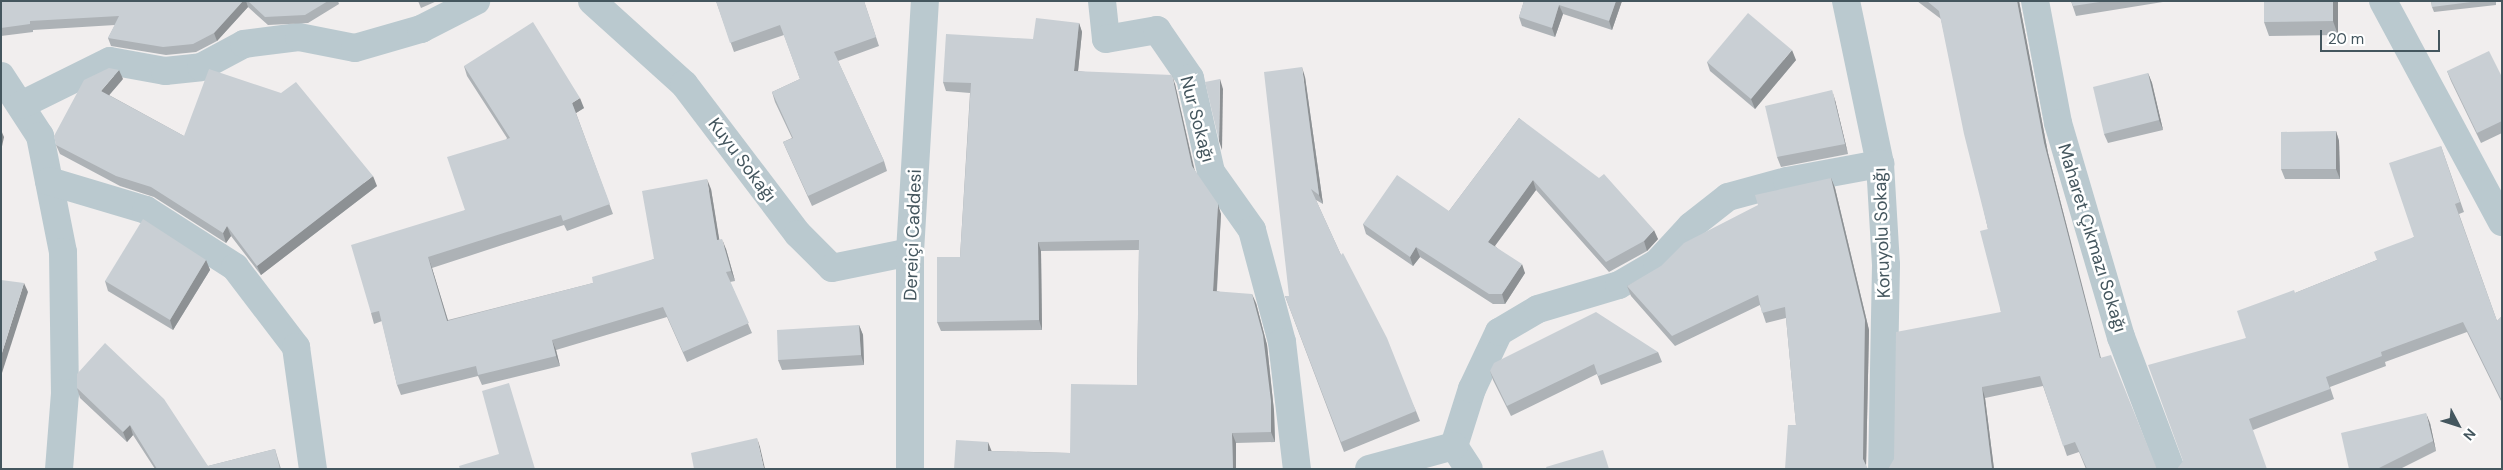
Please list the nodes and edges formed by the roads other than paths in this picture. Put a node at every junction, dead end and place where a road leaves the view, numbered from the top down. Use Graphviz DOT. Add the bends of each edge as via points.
graph roads {
  1 [pos="476,1"];
  2 [pos="592,1"];
  3 [pos="925,1"];
  4 [pos="1102,1"];
  5 [pos="1846,1"];
  6 [pos="2036,1"];
  7 [pos="2383,1"];
  8 [pos="1,76"];
  9 [pos="21,105"];
  10 [pos="1880,164"];
  11 [pos="49,181"];
  12 [pos="2502,222"];
  13 [pos="910,252"];
  14 [pos="1454,446"];
  15 [pos="59,469"];
  16 [pos="313,469"];
  17 [pos="910,469"];
  18 [pos="1297,469"];
  19 [pos="1369,469"];
  20 [pos="1470,469"];
  21 [pos="1882,469"];
  22 [pos="2171,469"];
  1 -- 9 [label="street" via="421,29 355,48 299,37 244,44 201,67 165,71 110,61"];
  2 -- 13 [label="street, Kuyu Sokağı" via="684,84 798,234 832,268"];
  3 -- 13 [label="street, Dereiçi Caddesi"];
  4 -- 18 [label="street, Nur Sokağı" via="1106,39 1157,30 1190,78 1211,172 1252,230 1282,342"];
  5 -- 10 [label="street, Koruyolu Sokağı"];
  6 -- 22 [label="street, Maharet Çıkmazı Sokağı" via="2058,123 2121,337"];
  7 -- 12 [label="street"];
  8 -- 9 [label="street"];
  9 -- 11 [label="street" via="40,136"];
  10 -- 14 [label="street" via="1787,181 1728,197 1691,226 1656,263 1619,285 1538,309 1499,332 1472,388"];
  10 -- 21 [label="street, Koruyolu Sokağı" via="1886,265"];
  11 -- 15 [label="street" via="63,252 65,393"];
  11 -- 16 [label="street" via="146,210 235,267 296,347"];
  13 -- 17 [label="street, Dereiçi Caddesi"];
  14 -- 19 [label="street"];
  14 -- 20 [label="street"];
}
